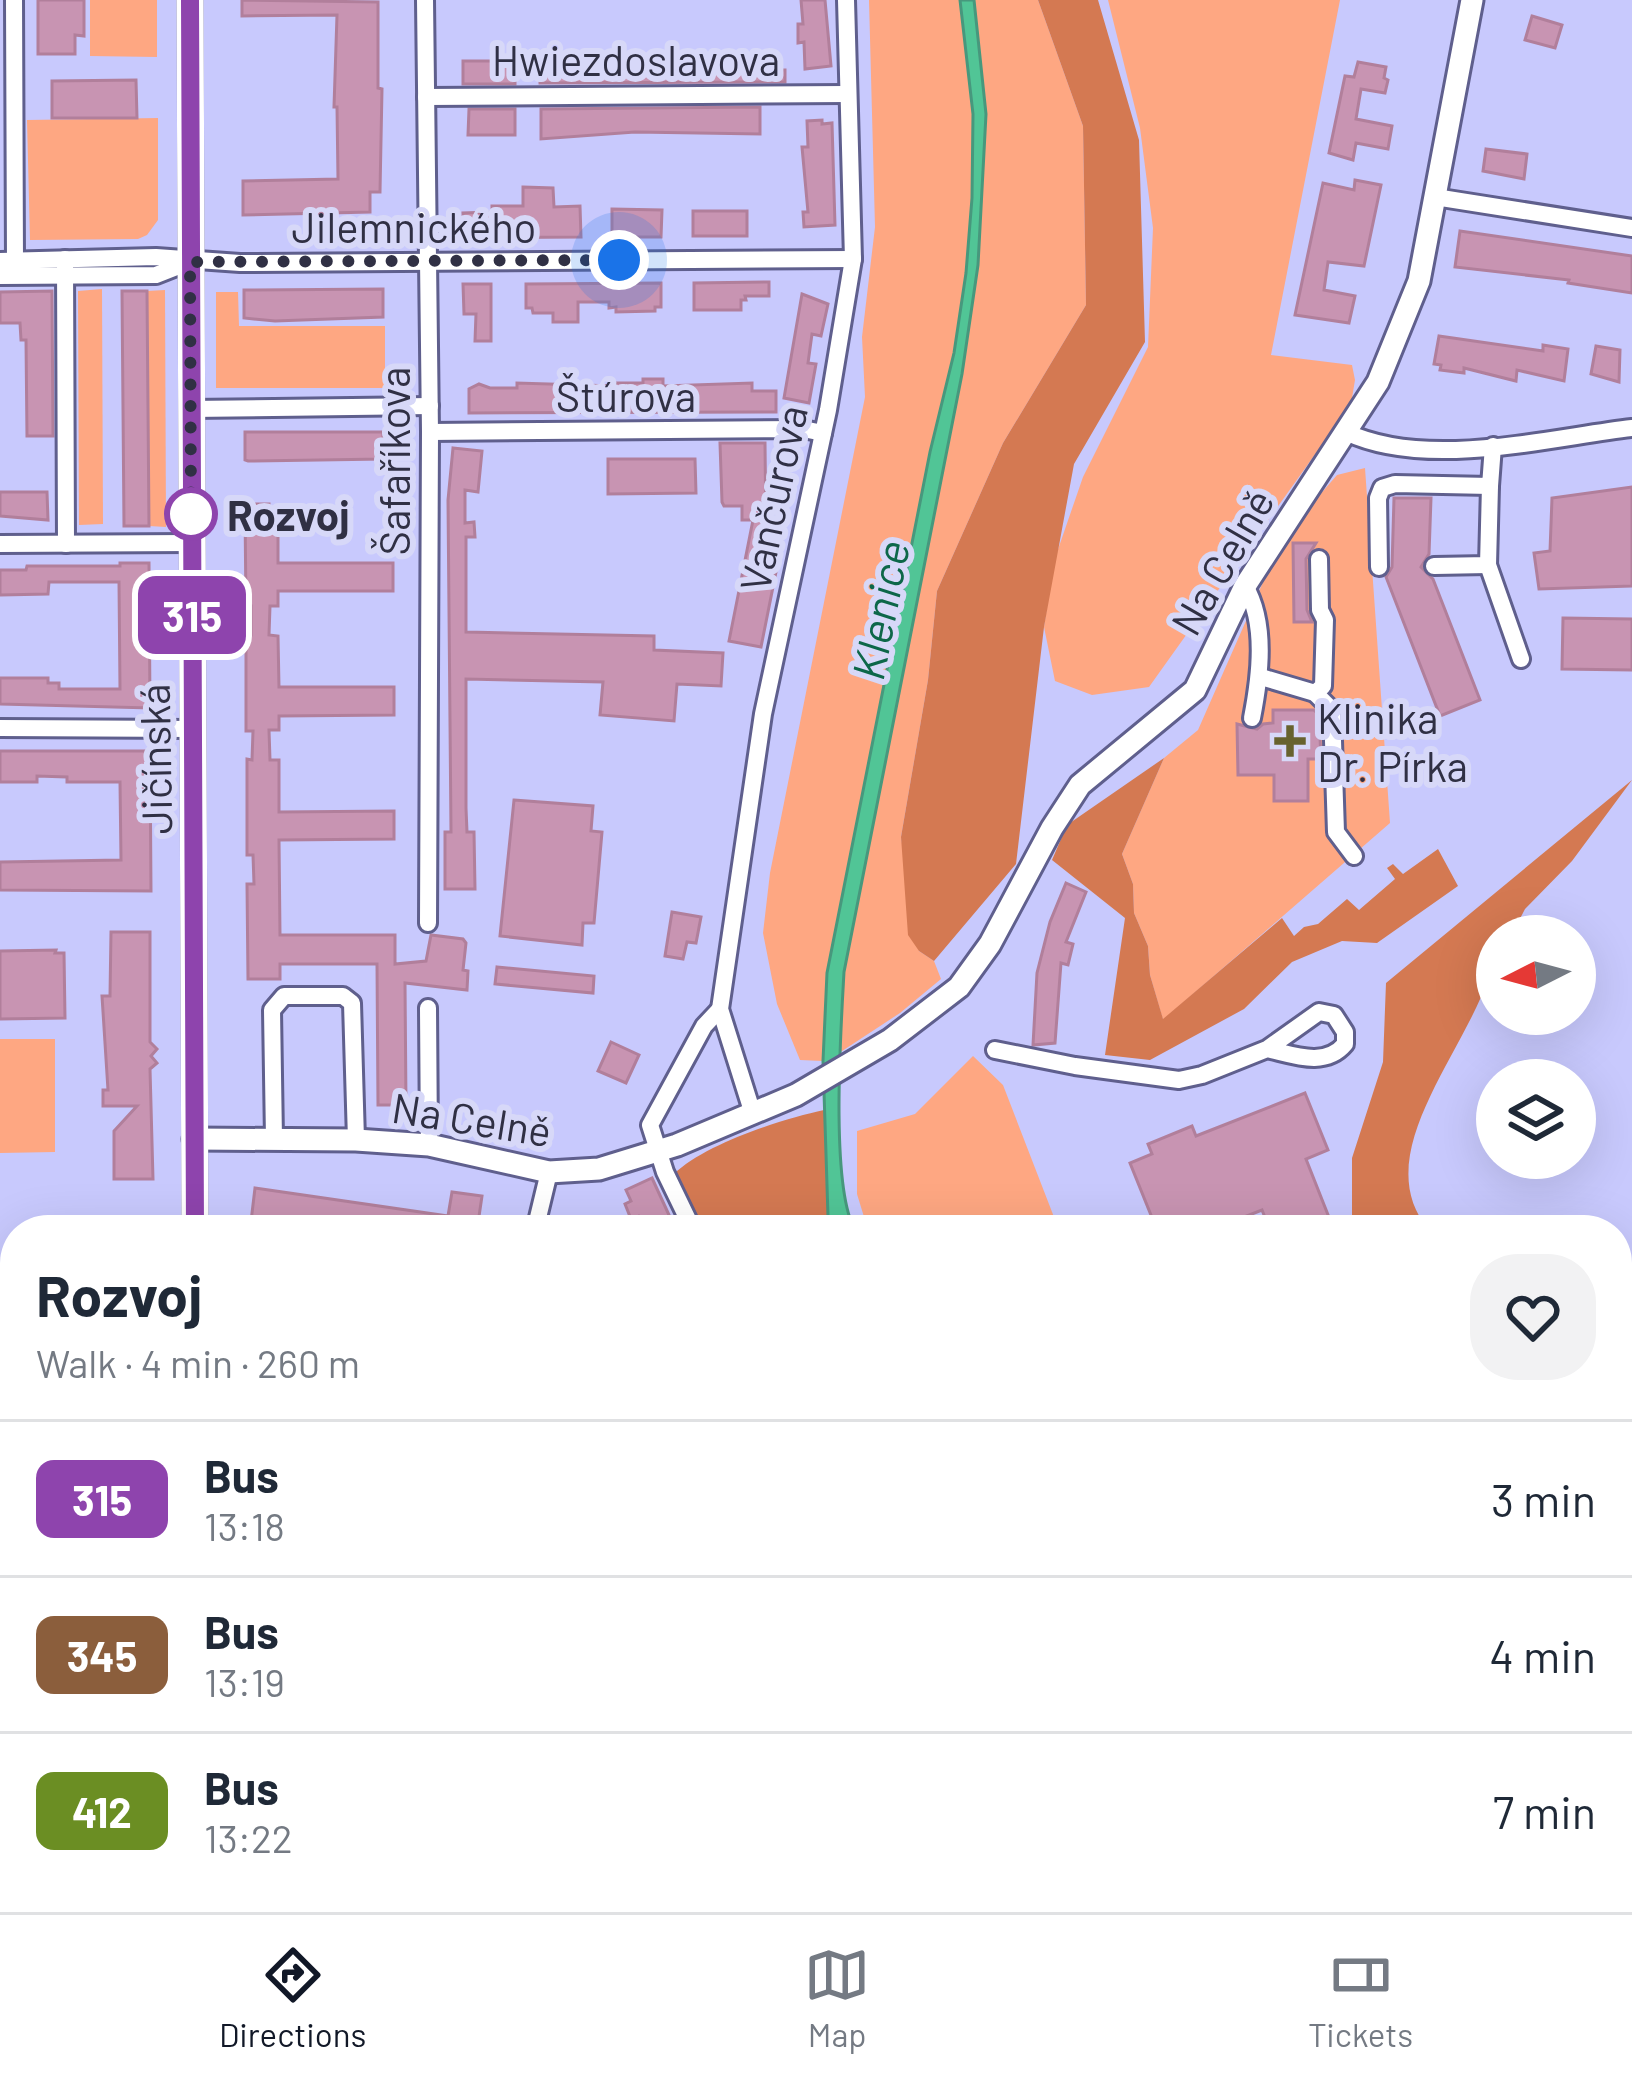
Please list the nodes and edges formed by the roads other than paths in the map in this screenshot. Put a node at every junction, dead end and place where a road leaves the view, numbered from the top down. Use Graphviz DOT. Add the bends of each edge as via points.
graph roads {
  1 [pos="14,0"];
  2 [pos="190,0"];
  3 [pos="425,0"];
  4 [pos="846,0"];
  5 [pos="1472,0"];
  6 [pos="847,94"];
  7 [pos="426,97"];
  8 [pos="6,98"];
  9 [pos="1436,197"];
  10 [pos="1632,228"];
  11 [pos="853,259"];
  12 [pos="8,261"];
  13 [pos="428,261"];
  14 [pos="190,262"];
  15 [pos="65,268"];
  16 [pos="0,276"];
  17 [pos="430,406"];
  18 [pos="190,409"];
  19 [pos="1632,428"];
  20 [pos="430,432"];
  21 [pos="1346,432"];
  22 [pos="823,433"];
  23 [pos="1493,446"];
  24 [pos="1490,486"];
  25 [pos="191,542"];
  26 [pos="0,544"];
  27 [pos="66,544"];
  28 [pos="1319,559"];
  29 [pos="1488,565"];
  30 [pos="1434,566"];
  31 [pos="1379,567"];
  32 [pos="1245,586"];
  33 [pos="1521,658"];
  34 [pos="1261,677"];
  35 [pos="1315,693"];
  36 [pos="1252,718"];
  37 [pos="0,728"];
  38 [pos="194,729"];
  39 [pos="1354,856"];
  40 [pos="428,923"];
  41 [pos="428,1008"];
  42 [pos="720,1009"];
  43 [pos="1267,1049"];
  44 [pos="995,1050"];
  45 [pos="754,1114"];
  46 [pos="194,1139"];
  47 [pos="274,1139"];
  48 [pos="356,1140"];
  49 [pos="429,1145"];
  50 [pos="656,1151"];
  51 [pos="549,1172"];
  52 [pos="195,1215"];
  53 [pos="539,1215"];
  54 [pos="686,1215"];
  1 -- 8 [label="street"];
  2 -- 14 [label="street, Jičínská"];
  3 -- 7 [label="street, Šafaříkova"];
  4 -- 6 [label="street, Vančurova"];
  5 -- 9 [label="street, Na Celně"];
  6 -- 7 [label="street, Hwiezdoslavova"];
  6 -- 11 [label="street, Vančurova"];
  7 -- 13 [label="street, Šafaříkova"];
  8 -- 12 [label="street"];
  9 -- 10 [label="street"];
  9 -- 21 [label="street, Na Celně" via="1407,316"];
  11 -- 13 [label="street, Jilemnického"];
  11 -- 22 [label="street, Vančurova"];
  12 -- 15 [label="street, Jilemnického"];
  13 -- 14 [label="street, Jilemnického"];
  13 -- 17 [label="street, Šafaříkova"];
  14 -- 15 [label="street, Jilemnického" via="156,256"];
  14 -- 18 [label="street, Jičínská"];
  15 -- 16 [label="street, Jilemnického"];
  15 -- 27 [label="street"];
  17 -- 18 [label="street"];
  17 -- 20 [label="street, Šafaříkova"];
  18 -- 25 [label="street, Jičínská"];
  19 -- 23 [label="street"];
  20 -- 22 [label="street, Štúrova"];
  20 -- 40 [label="street, Šafaříkova"];
  21 -- 23 [label="street" via="1410,449"];
  21 -- 32 [label="street, Na Celně"];
  22 -- 42 [label="street, Vančurova" via="763,714"];
  23 -- 24 [label="street"];
  24 -- 29 [label="street"];
  24 -- 31 [label="street" via="1382,488"];
  25 -- 27 [label="street"];
  25 -- 38 [label="street, Jičínská"];
  26 -- 27 [label="street"];
  28 -- 35 [label="street" via="1324,686"];
  29 -- 30 [label="street"];
  29 -- 33 [label="street"];
  32 -- 34 [label="street" via="1255,602"];
  32 -- 45 [label="street, Na Celně" via="1195,689 1080,785 959,987 864,1056"];
  34 -- 35 [label="street"];
  34 -- 36 [label="street"];
  35 -- 39 [label="street" via="1332,710 1336,832"];
  37 -- 38 [label="street"];
  38 -- 46 [label="street, Jičínská"];
  41 -- 49 [label="street"];
  42 -- 45 [label="street, Vančurova"];
  42 -- 50 [label="street, Vančurova" via="650,1125"];
  43 -- 44 [label="street" via="1179,1079"];
  45 -- 50 [label="street, Na Celně"];
  46 -- 47 [label="street, Na Celně"];
  46 -- 52 [label="street, Jičínská"];
  47 -- 48 [label="street, Na Celně"];
  47 -- 48 [label="street" via="272,1010 284,996 343,996 352,1004"];
  48 -- 49 [label="street, Na Celně"];
  49 -- 51 [label="street, Na Celně"];
  50 -- 51 [label="street, Na Celně" via="599,1169"];
  50 -- 54 [label="street"];
  51 -- 53 [label="street"];
}
